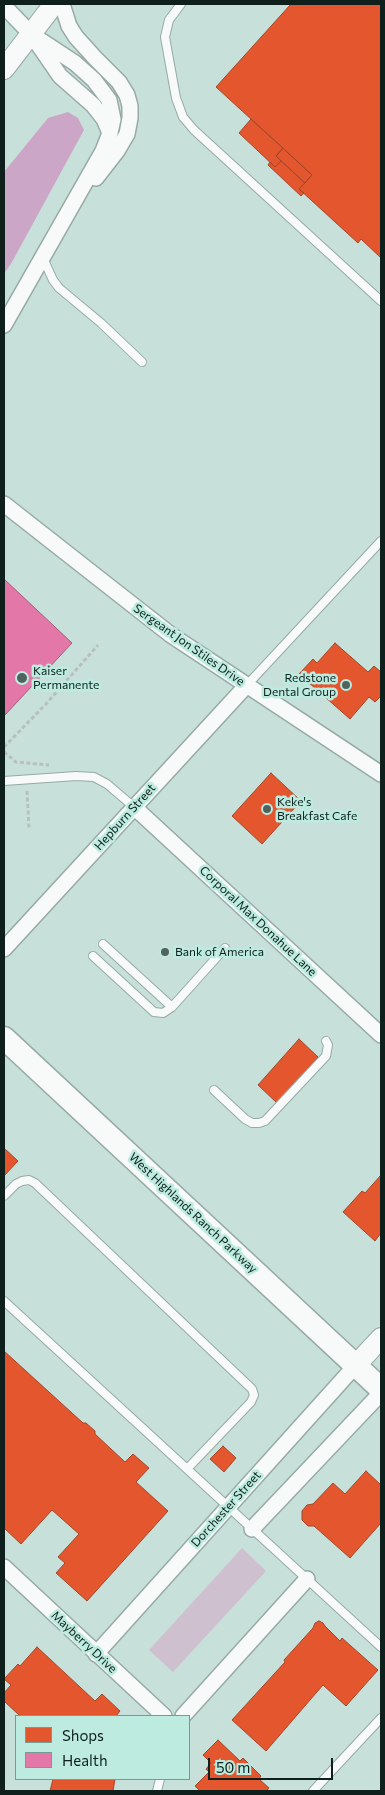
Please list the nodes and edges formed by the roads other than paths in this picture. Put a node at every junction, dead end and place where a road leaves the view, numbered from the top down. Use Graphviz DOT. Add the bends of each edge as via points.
graph roads {
  1 [pos="54,4"];
  2 [pos="62,4"];
  3 [pos="181,4"];
  4 [pos="4,6"];
  5 [pos="31,34"];
  6 [pos="4,69"];
  7 [pos="67,215"];
  8 [pos="42,257"];
  9 [pos="381,301"];
  10 [pos="4,325"];
  11 [pos="142,362"];
  12 [pos="4,504"];
  13 [pos="381,541"];
  14 [pos="247,685"];
  15 [pos="381,774"];
  16 [pos="4,781"];
  17 [pos="134,807"];
  18 [pos="103,944"];
  19 [pos="225,948"];
  20 [pos="4,949"];
  21 [pos="93,956"];
  22 [pos="172,1007"];
  23 [pos="381,1035"];
  24 [pos="4,1038"];
  25 [pos="326,1041"];
  26 [pos="214,1090"];
  27 [pos="4,1196"];
  28 [pos="4,1301"];
  29 [pos="381,1338"];
  30 [pos="356,1365"];
  31 [pos="381,1389"];
  32 [pos="381,1393"];
  33 [pos="187,1468"];
  34 [pos="228,1506"];
  35 [pos="252,1529"];
  36 [pos="4,1568"];
  37 [pos="307,1579"];
  38 [pos="381,1646"];
  39 [pos="96,1654"];
  40 [pos="163,1715"];
  41 [pos="184,1715"];
  42 [pos="381,1718"];
  43 [pos="313,1791"];
  1 -- 5 [label="main road"];
  2 -- 7 [label="street" via="76,37 119,82 130,106 129,126 122,143"];
  3 -- 9 [label="lane" via="169,20 165,37 176,98 183,117"];
  4 -- 5 [label="street"];
  5 -- 6 [label="main road"];
  5 -- 7 [label="street" via="75,63 94,80 111,108 110,133"];
  7 -- 8 [label="street"];
  8 -- 10 [label="street"];
  8 -- 11 [label="lane" via="56,285"];
  12 -- 14 [label="street, Sergeant Jon Stiles Drive" via="156,624"];
  13 -- 14 [label="lane"];
  14 -- 15 [label="street, Sergeant Jon Stiles Drive"];
  14 -- 17 [label="street, Hepburn Street"];
  16 -- 17 [label="lane" via="94,777"];
  17 -- 20 [label="street, Hepburn Street"];
  17 -- 23 [label="street, Corporal Max Donahue Lane"];
  18 -- 22 [label="lane"];
  19 -- 22 [label="lane"];
  21 -- 22 [label="lane" via="154,1012 163,1014"];
  24 -- 30 [label="main road, West Highlands Ranch Parkway"];
  25 -- 26 [label="lane" via="326,1056 265,1121 252,1123 245,1119"];
  27 -- 33 [label="lane" via="22,1181 35,1183 252,1389 251,1402"];
  28 -- 33 [label="lane"];
  29 -- 30 [label="main road"];
  30 -- 31 [label="main road, West Highlands Ranch Parkway"];
  30 -- 34 [label="street, Dorchester Street"];
  32 -- 35 [label="street"];
  33 -- 34 [label="lane"];
  34 -- 35 [label="lane"];
  34 -- 39 [label="street, Dorchester Street"];
  35 -- 37 [label="lane"];
  36 -- 39 [label="street, Mayberry Drive"];
  37 -- 38 [label="lane"];
  37 -- 41 [label="street"];
  39 -- 40 [label="street, Mayberry Drive"];
  42 -- 43 [label="lane"];
}
